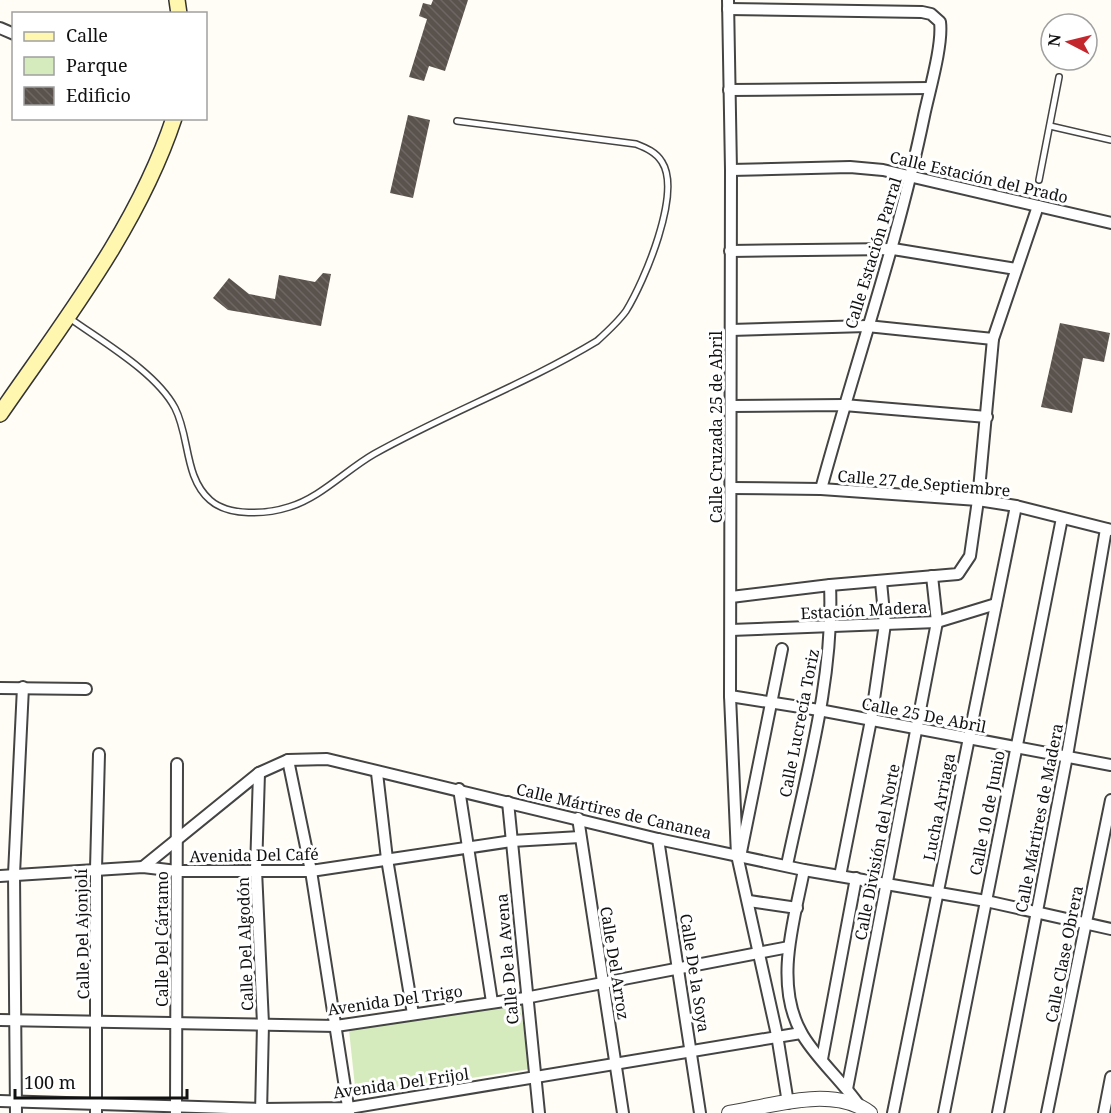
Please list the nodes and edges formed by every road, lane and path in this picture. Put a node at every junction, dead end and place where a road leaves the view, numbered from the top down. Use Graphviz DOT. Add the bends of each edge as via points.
graph roads {
  1 [pos="728,4"];
  2 [pos="1059,77"];
  3 [pos="930,88"];
  4 [pos="729,90"];
  5 [pos="173,120"];
  6 [pos="457,121"];
  7 [pos="1050,126"];
  8 [pos="1111,140"];
  9 [pos="731,170"];
  10 [pos="912,175"];
  11 [pos="1039,180"];
  12 [pos="1038,206"];
  13 [pos="1111,223"];
  14 [pos="893,249"];
  15 [pos="730,251"];
  16 [pos="1016,269"];
  17 [pos="67,316"];
  18 [pos="867,326"];
  19 [pos="730,330"];
  20 [pos="993,339"];
  21 [pos="844,405"];
  22 [pos="731,406"];
  23 [pos="0,414"];
  24 [pos="987,417"];
  25 [pos="731,488"];
  26 [pos="821,489"];
  27 [pos="978,500"];
  28 [pos="1016,506"];
  29 [pos="1062,518"];
  30 [pos="1108,529"];
  31 [pos="932,576"];
  32 [pos="881,582"];
  33 [pos="830,585"];
  34 [pos="731,597"];
  35 [pos="996,604"];
  36 [pos="937,622"];
  37 [pos="885,624"];
  38 [pos="832,627"];
  39 [pos="731,630"];
  40 [pos="782,649"];
  41 [pos="23,687"];
  42 [pos="0,688"];
  43 [pos="86,689"];
  44 [pos="730,696"];
  45 [pos="770,701"];
  46 [pos="819,710"];
  47 [pos="871,720"];
  48 [pos="916,729"];
  49 [pos="968,739"];
  50 [pos="1015,748"];
  51 [pos="99,754"];
  52 [pos="1067,756"];
  53 [pos="288,760"];
  54 [pos="177,764"];
  55 [pos="1111,765"];
  56 [pos="259,773"];
  57 [pos="377,773"];
  58 [pos="459,789"];
  59 [pos="1111,800"];
  60 [pos="508,802"];
  61 [pos="578,818"];
  62 [pos="580,837"];
  63 [pos="658,839"];
  64 [pos="512,841"];
  65 [pos="176,842"];
  66 [pos="467,849"];
  67 [pos="739,855"];
  68 [pos="387,859"];
  69 [pos="787,866"];
  70 [pos="143,867"];
  71 [pos="96,869"];
  72 [pos="256,870"];
  73 [pos="804,870"];
  74 [pos="177,871"];
  75 [pos="311,871"];
  76 [pos="14,874"];
  77 [pos="0,876"];
  78 [pos="840,876"];
  79 [pos="856,878"];
  80 [pos="885,884"];
  81 [pos="938,893"];
  82 [pos="749,901"];
  83 [pos="986,901"];
  84 [pos="797,908"];
  85 [pos="1036,912"];
  86 [pos="1085,923"];
  87 [pos="1111,929"];
  88 [pos="789,947"];
  89 [pos="760,953"];
  90 [pos="679,968"];
  91 [pos="603,983"];
  92 [pos="525,998"];
  93 [pos="492,1002"];
  94 [pos="412,1014"];
  95 [pos="0,1020"];
  96 [pos="17,1020"];
  97 [pos="98,1022"];
  98 [pos="177,1024"];
  99 [pos="263,1024"];
  100 [pos="336,1026"];
  101 [pos="801,1033"];
  102 [pos="777,1035"];
  103 [pos="692,1050"];
  104 [pos="822,1059"];
  105 [pos="616,1063"];
  106 [pos="1111,1077"];
  107 [pos="534,1079"];
  108 [pos="847,1089"];
  109 [pos="0,1101"];
  110 [pos="16,1101"];
  111 [pos="788,1103"];
  112 [pos="858,1104"];
  113 [pos="97,1108"];
  114 [pos="176,1110"];
  115 [pos="261,1111"];
  116 [pos="349,1111"];
  117 [pos="16,1113"];
  118 [pos="539,1113"];
  119 [pos="623,1113"];
  120 [pos="700,1113"];
  121 [pos="729,1113"];
  122 [pos="870,1113"];
  123 [pos="893,1113"];
  124 [pos="944,1113"];
  125 [pos="998,1113"];
  126 [pos="1047,1113"];
  127 [pos="1104,1113"];
  1 -- 3 [label="street, Calle Estación Parral" via="931,14 940,22"];
  1 -- 4 [label="street, Calle Cruzada 25 de Abril"];
  2 -- 7 [label="lane"];
  3 -- 4 [label="street"];
  3 -- 10 [label="street, Calle Estación Parral"];
  4 -- 9 [label="street, Calle Cruzada 25 de Abril"];
  5 -- 17 [label="main road" via="162,155 122,231"];
  6 -- 17 [label="lane" via="636,144 652,151 667,174 666,210 654,252 626,311 597,340 373,454 291,507 236,512 211,502 192,472 180,420 165,393"];
  7 -- 8 [label="lane"];
  7 -- 11 [label="lane"];
  9 -- 10 [label="street, Calle Estación del Prado" via="850,167"];
  9 -- 15 [label="street, Calle Cruzada 25 de Abril"];
  10 -- 12 [label="street, Calle Estación del Prado"];
  10 -- 14 [label="street, Calle Estación Parral"];
  12 -- 13 [label="street, Calle Estación del Prado"];
  12 -- 16 [label="street"];
  14 -- 15 [label="street"];
  14 -- 16 [label="street"];
  14 -- 18 [label="street, Calle Estación Parral"];
  15 -- 19 [label="street, Calle Cruzada 25 de Abril"];
  16 -- 20 [label="street"];
  17 -- 23 [label="main road"];
  18 -- 19 [label="street"];
  18 -- 20 [label="street"];
  18 -- 21 [label="street, Calle Estación Parral"];
  19 -- 22 [label="street, Calle Cruzada 25 de Abril"];
  20 -- 24 [label="street"];
  21 -- 22 [label="street"];
  21 -- 24 [label="street"];
  21 -- 26 [label="street, Calle Estación Parral"];
  22 -- 25 [label="street, Calle Cruzada 25 de Abril"];
  24 -- 27 [label="street"];
  25 -- 26 [label="street, Calle 27 de Septiembre"];
  25 -- 34 [label="street, Calle Cruzada 25 de Abril"];
  26 -- 27 [label="street, Calle 27 de Septiembre"];
  27 -- 28 [label="street, Calle 27 de Septiembre"];
  27 -- 31 [label="street" via="970,556 958,574"];
  28 -- 29 [label="street, Calle 27 de Septiembre"];
  28 -- 35 [label="street, Lucha Arriaga"];
  29 -- 30 [label="street, Calle 27 de Septiembre"];
  29 -- 50 [label="street, Calle 10 de Junio"];
  30 -- 52 [label="street, Calle Mártires de Madera"];
  31 -- 32 [label="street"];
  31 -- 36 [label="street, Calle División del Norte"];
  32 -- 33 [label="street"];
  32 -- 37 [label="street"];
  33 -- 34 [label="street"];
  33 -- 38 [label="street, Calle Lucrecia Toriz"];
  34 -- 39 [label="street, Calle Cruzada 25 de Abril"];
  35 -- 36 [label="street, Estación Madera"];
  35 -- 49 [label="street, Lucha Arriaga"];
  36 -- 37 [label="street, Estación Madera"];
  36 -- 48 [label="street, Calle División del Norte"];
  37 -- 38 [label="street, Estación Madera"];
  37 -- 47 [label="street"];
  38 -- 39 [label="street, Estación Madera"];
  38 -- 46 [label="street, Calle Lucrecia Toriz"];
  39 -- 44 [label="street, Calle Cruzada 25 de Abril"];
  40 -- 45 [label="street"];
  41 -- 42 [label="street"];
  41 -- 43 [label="street"];
  41 -- 76 [label="street"];
  44 -- 45 [label="street, Calle 25 De Abril"];
  44 -- 67 [label="street, Calle Cruzada 25 de Abril"];
  45 -- 46 [label="street, Calle 25 De Abril"];
  45 -- 67 [label="street"];
  46 -- 47 [label="street, Calle 25 De Abril"];
  46 -- 69 [label="street, Calle Lucrecia Toriz"];
  47 -- 48 [label="street, Calle 25 De Abril"];
  47 -- 78 [label="street"];
  48 -- 49 [label="street, Calle 25 De Abril"];
  48 -- 80 [label="street, Calle División del Norte"];
  49 -- 50 [label="street, Calle 25 De Abril"];
  49 -- 81 [label="street, Lucha Arriaga"];
  50 -- 52 [label="street, Calle 25 De Abril"];
  50 -- 83 [label="street, Calle 10 de Junio"];
  51 -- 71 [label="street, Calle Del Ajonjolí"];
  52 -- 55 [label="street, Calle 25 De Abril"];
  52 -- 85 [label="street, Calle Mártires de Madera"];
  53 -- 56 [label="street, Calle Mártires de Cananea"];
  53 -- 57 [label="street, Calle Mártires de Cananea" via="327,759"];
  53 -- 75 [label="street"];
  54 -- 65 [label="street, Calle Del Cártamo"];
  56 -- 65 [label="street, Calle Mártires de Cananea"];
  56 -- 72 [label="street, Calle Del Algodón"];
  57 -- 58 [label="street, Calle Mártires de Cananea"];
  57 -- 68 [label="street"];
  58 -- 60 [label="street, Calle Mártires de Cananea"];
  58 -- 66 [label="street"];
  59 -- 86 [label="street, Calle Clase Obrera"];
  60 -- 61 [label="street, Calle Mártires de Cananea"];
  60 -- 64 [label="street, Calle De la Avena"];
  61 -- 62 [label="street, Calle Del Arroz"];
  61 -- 63 [label="street, Calle Mártires de Cananea"];
  62 -- 64 [label="street, Avenida Del Café"];
  62 -- 91 [label="street, Calle Del Arroz"];
  63 -- 67 [label="street, Calle Mártires de Cananea"];
  63 -- 90 [label="street, Calle De la Soya"];
  64 -- 66 [label="street, Avenida Del Café"];
  64 -- 92 [label="street, Calle De la Avena"];
  65 -- 70 [label="street, Calle Mártires de Cananea"];
  65 -- 74 [label="street, Calle Del Cártamo"];
  66 -- 68 [label="street, Avenida Del Café"];
  66 -- 93 [label="street"];
  67 -- 69 [label="street, Calle Mártires de Cananea"];
  67 -- 82 [label="street"];
  68 -- 75 [label="street, Avenida Del Café"];
  68 -- 94 [label="street"];
  69 -- 73 [label="street, Calle Mártires de Cananea"];
  70 -- 71 [label="street, Avenida Del Café"];
  70 -- 74 [label="street, Avenida Del Café"];
  71 -- 76 [label="street, Avenida Del Café"];
  71 -- 97 [label="street, Calle Del Ajonjolí"];
  72 -- 74 [label="street, Avenida Del Café"];
  72 -- 75 [label="street, Avenida Del Café"];
  72 -- 99 [label="street, Calle Del Algodón"];
  73 -- 78 [label="street, Calle Mártires de Cananea"];
  73 -- 84 [label="street"];
  74 -- 98 [label="street, Calle Del Cártamo"];
  75 -- 100 [label="street"];
  76 -- 77 [label="street, Avenida Del Café"];
  76 -- 96 [label="street"];
  78 -- 79 [label="street, Calle Mártires de Cananea"];
  79 -- 80 [label="street, Calle Mártires de Cananea"];
  79 -- 104 [label="street"];
  80 -- 81 [label="street, Calle Mártires de Cananea"];
  80 -- 108 [label="street, Calle División del Norte"];
  81 -- 83 [label="street, Calle Mártires de Cananea"];
  81 -- 123 [label="street, Lucha Arriaga"];
  82 -- 84 [label="street"];
  82 -- 89 [label="street"];
  83 -- 85 [label="street, Calle Mártires de Cananea"];
  83 -- 124 [label="street, Calle 10 de Junio"];
  84 -- 88 [label="street"];
  85 -- 86 [label="street, Calle Mártires de Cananea"];
  85 -- 125 [label="street, Calle Mártires de Madera"];
  86 -- 87 [label="street, Calle Mártires de Cananea"];
  86 -- 126 [label="street, Calle Clase Obrera"];
  88 -- 89 [label="street, Avenida Del Trigo"];
  88 -- 101 [label="street" via="792,1009"];
  89 -- 90 [label="street, Avenida Del Trigo"];
  89 -- 102 [label="street"];
  90 -- 91 [label="street, Avenida Del Trigo"];
  90 -- 103 [label="street, Calle De la Soya"];
  91 -- 92 [label="street, Avenida Del Trigo"];
  91 -- 105 [label="street, Calle Del Arroz"];
  92 -- 93 [label="street, Avenida Del Trigo"];
  92 -- 107 [label="street, Calle De la Avena"];
  93 -- 94 [label="street, Avenida Del Trigo"];
  94 -- 100 [label="street, Avenida Del Trigo"];
  95 -- 96 [label="street, Avenida Del Trigo"];
  96 -- 97 [label="street, Avenida Del Trigo"];
  96 -- 110 [label="street"];
  97 -- 98 [label="street, Avenida Del Trigo"];
  97 -- 113 [label="street, Calle Del Ajonjolí"];
  98 -- 99 [label="street, Avenida Del Trigo"];
  98 -- 114 [label="street, Calle Del Cártamo"];
  99 -- 100 [label="street, Avenida Del Trigo"];
  99 -- 115 [label="street, Calle Del Algodón"];
  100 -- 116 [label="street"];
  101 -- 102 [label="street, Avenida Del Frijol"];
  101 -- 104 [label="street"];
  102 -- 103 [label="street, Avenida Del Frijol"];
  102 -- 111 [label="street"];
  103 -- 105 [label="street, Avenida Del Frijol"];
  103 -- 120 [label="street, Calle De la Soya"];
  104 -- 108 [label="street"];
  105 -- 107 [label="street, Avenida Del Frijol"];
  105 -- 119 [label="street, Calle Del Arroz"];
  106 -- 127 [label="street"];
  107 -- 116 [label="street, Avenida Del Frijol"];
  107 -- 118 [label="street, Calle De la Avena"];
  108 -- 112 [label="street"];
  109 -- 110 [label="street, Avenida Del Frijol"];
  110 -- 113 [label="street, Avenida Del Frijol"];
  110 -- 117 [label="street"];
  111 -- 112 [label="street" via="823,1099"];
  111 -- 121 [label="street"];
  112 -- 122 [label="street"];
  113 -- 114 [label="street, Avenida Del Frijol"];
  114 -- 115 [label="street, Avenida Del Frijol"];
  115 -- 116 [label="street, Avenida Del Frijol"];
}
